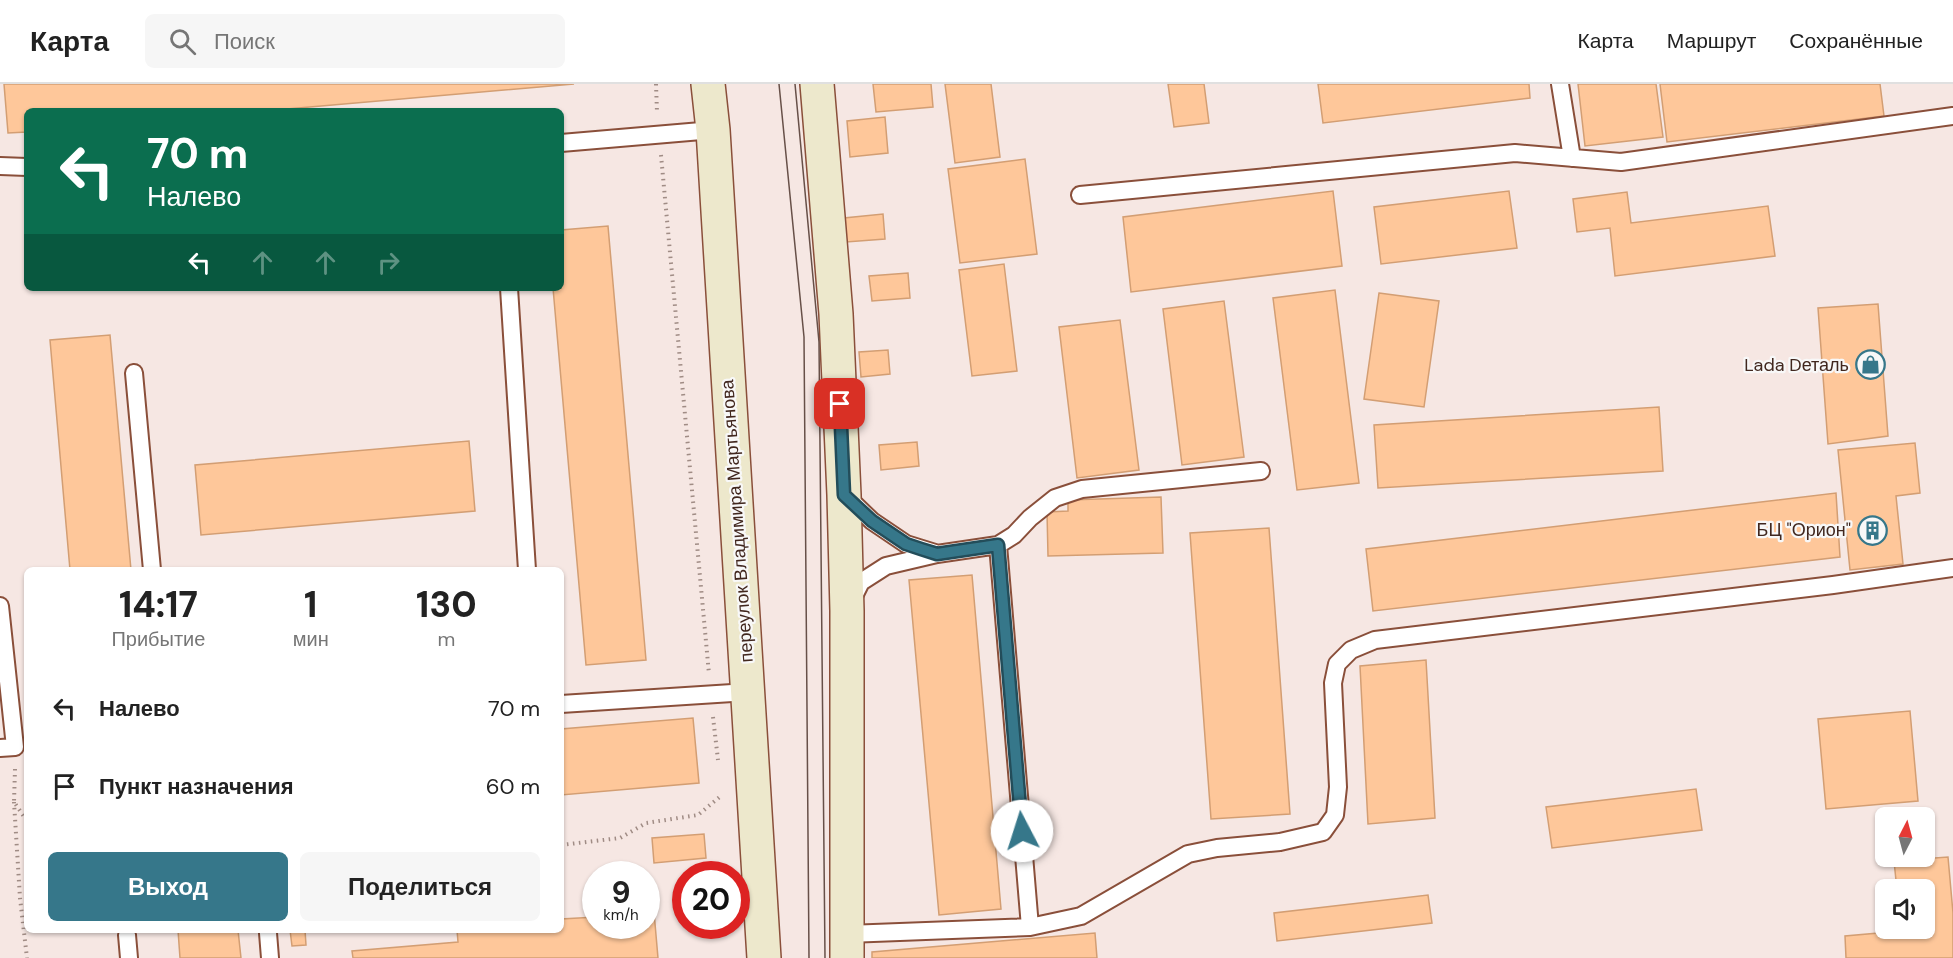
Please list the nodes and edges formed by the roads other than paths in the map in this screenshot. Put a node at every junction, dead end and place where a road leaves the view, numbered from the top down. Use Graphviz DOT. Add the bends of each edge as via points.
graph roads {
  1 [pos="708,84"];
  2 [pos="817,84"];
  3 [pos="1560,84"];
  4 [pos="1953,116"];
  5 [pos="713,130"];
  6 [pos="564,143"];
  7 [pos="1572,158"];
  8 [pos="0,166"];
  9 [pos="24,166"];
  10 [pos="1080,195"];
  11 [pos="509,291"];
  12 [pos="134,373"];
  13 [pos="1261,471"];
  14 [pos="844,495"];
  15 [pos="998,545"];
  16 [pos="937,554"];
  17 [pos="152,567"];
  18 [pos="527,567"];
  19 [pos="1953,568"];
  20 [pos="0,606"];
  21 [pos="847,611"];
  22 [pos="748,692"];
  23 [pos="564,704"];
  24 [pos="8,747"];
  25 [pos="1030,927"];
  26 [pos="268,933"];
  27 [pos="127,935"];
  28 [pos="847,946"];
  29 [pos="129,958"];
  30 [pos="270,958"];
  31 [pos="764,958"];
  1 -- 5 [label="street, переулок Владимира Мартьянова"];
  2 -- 14 [label="street" via="836,314"];
  3 -- 7 [label="lane"];
  4 -- 7 [label="lane" via="1622,162"];
  5 -- 6 [label="lane"];
  5 -- 22 [label="street, переулок Владимира Мартьянова"];
  7 -- 10 [label="lane" via="1515,153"];
  8 -- 9 [label="lane"];
  11 -- 18 [label="lane"];
  12 -- 17 [label="lane"];
  13 -- 15 [label="lane" via="1082,489 1055,498"];
  14 -- 16 [label="lane" via="872,521 906,544"];
  14 -- 21 [label="street"];
  15 -- 16 [label="lane"];
  15 -- 25 [label="lane"];
  16 -- 21 [label="lane" via="886,566 861,582"];
  19 -- 25 [label="lane" via="1375,640 1351,650 1337,664 1333,683 1338,787 1335,815 1323,832 1188,854 1081,916"];
  20 -- 24 [label="lane"];
  21 -- 28 [label="street"];
  22 -- 23 [label="lane"];
  22 -- 31 [label="street, переулок Владимира Мартьянова"];
  25 -- 28 [label="lane"];
  26 -- 30 [label="lane"];
  27 -- 29 [label="lane"];
}
